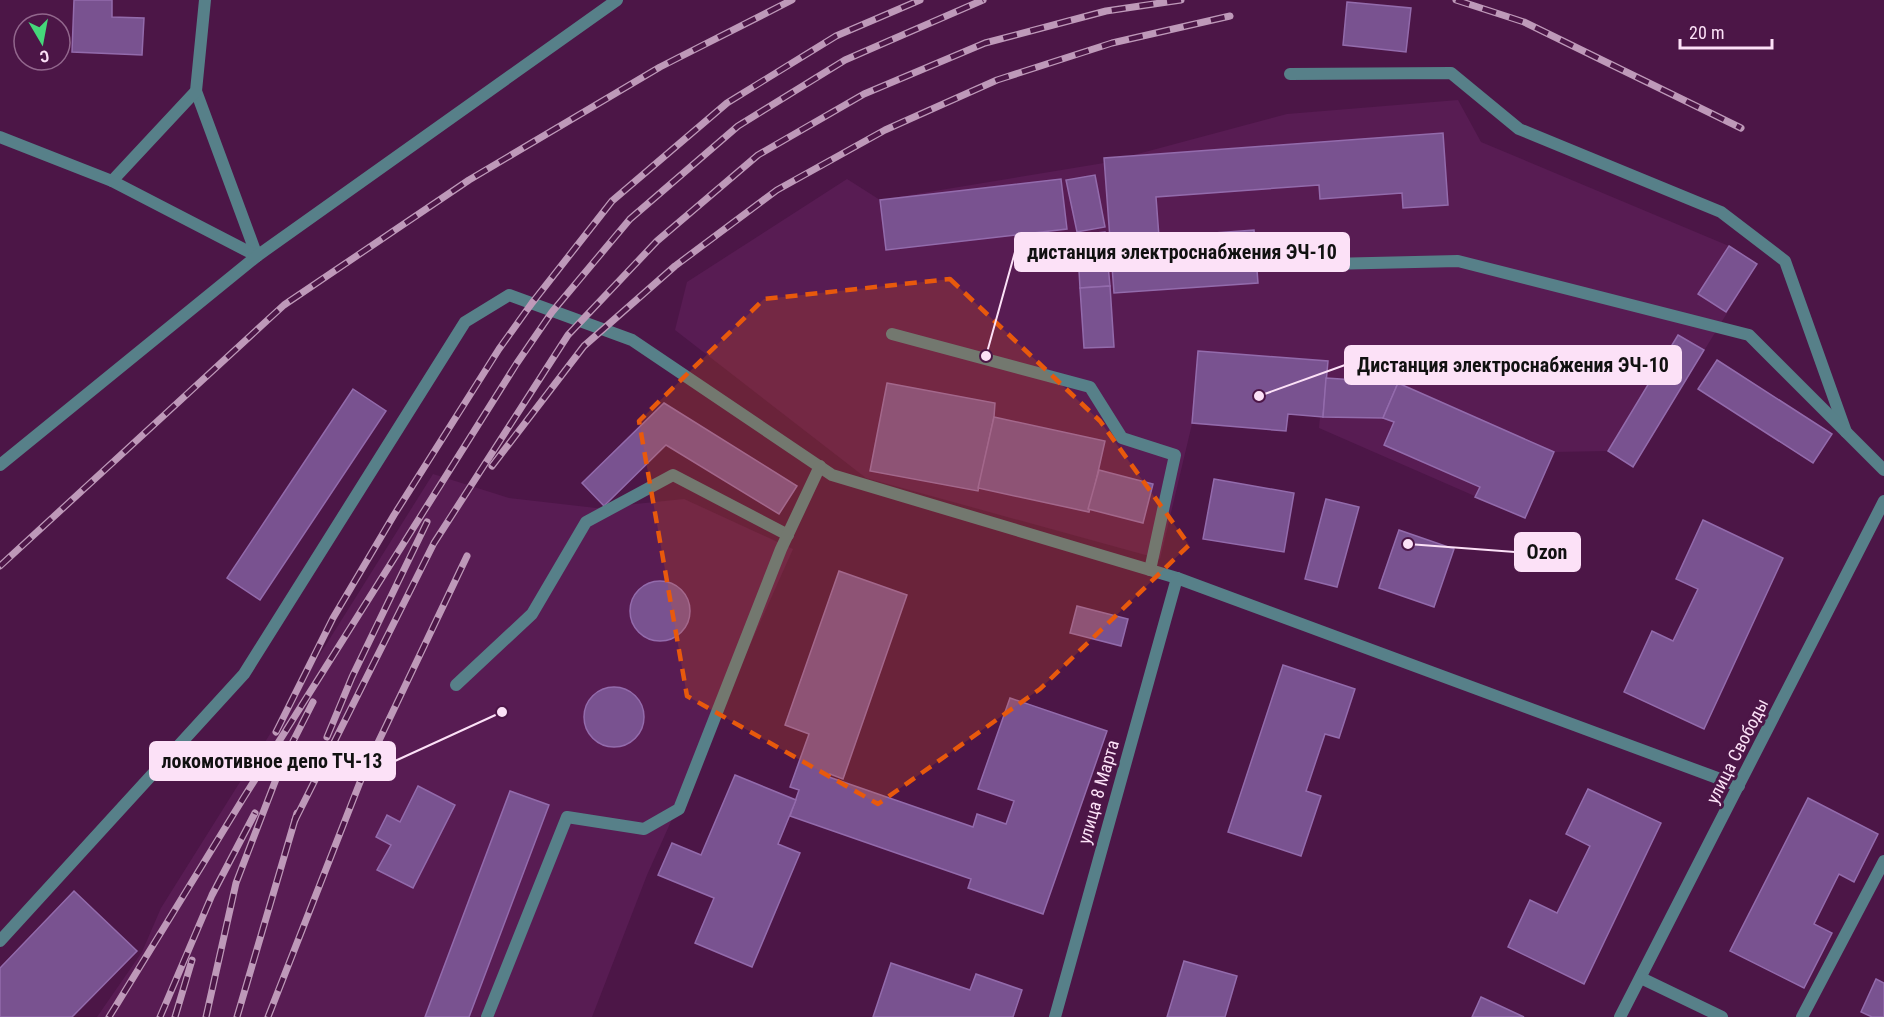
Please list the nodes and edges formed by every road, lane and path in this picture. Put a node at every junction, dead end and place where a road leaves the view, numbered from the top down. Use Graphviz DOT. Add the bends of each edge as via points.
graph roads {
  1 [pos="205,0"];
  2 [pos="617,0"];
  3 [pos="1290,74"];
  4 [pos="196,91"];
  5 [pos="0,137"];
  6 [pos="112,181"];
  7 [pos="257,256"];
  8 [pos="1285,266"];
  9 [pos="892,334"];
  10 [pos="1846,432"];
  11 [pos="0,465"];
  12 [pos="820,466"];
  13 [pos="1884,470"];
  14 [pos="1884,501"];
  15 [pos="788,535"];
  16 [pos="1150,570"];
  17 [pos="1177,578"];
  18 [pos="456,685"];
  19 [pos="1739,786"];
  20 [pos="1884,861"];
  21 [pos="0,940"];
  22 [pos="1641,978"];
  23 [pos="487,1017"];
  24 [pos="1055,1017"];
  25 [pos="1620,1017"];
  26 [pos="1722,1017"];
  27 [pos="1802,1017"];
  1 -- 4 [label="street"];
  2 -- 7 [label="street"];
  3 -- 10 [label="street" via="1450,73 1519,129 1721,212 1785,261"];
  4 -- 6 [label="street"];
  4 -- 7 [label="street"];
  5 -- 6 [label="street"];
  6 -- 7 [label="street"];
  7 -- 11 [label="street"];
  8 -- 10 [label="street" via="1458,261 1749,335"];
  9 -- 16 [label="street" via="1090,387 1122,438 1175,455"];
  10 -- 13 [label="street"];
  12 -- 15 [label="street"];
  12 -- 16 [label="street" via="832,475"];
  12 -- 21 [label="street" via="632,340 509,295 465,322 244,674"];
  14 -- 19 [label="street, улица Свободы"];
  15 -- 18 [label="street" via="673,475 586,522 532,614"];
  15 -- 23 [label="street" via="679,809 644,829 567,817"];
  16 -- 17 [label="street"];
  17 -- 19 [label="street"];
  17 -- 24 [label="street, улица 8 Марта"];
  19 -- 22 [label="street, улица Свободы"];
  20 -- 27 [label="street"];
  22 -- 25 [label="street, улица Свободы"];
  22 -- 26 [label="street"];
}
